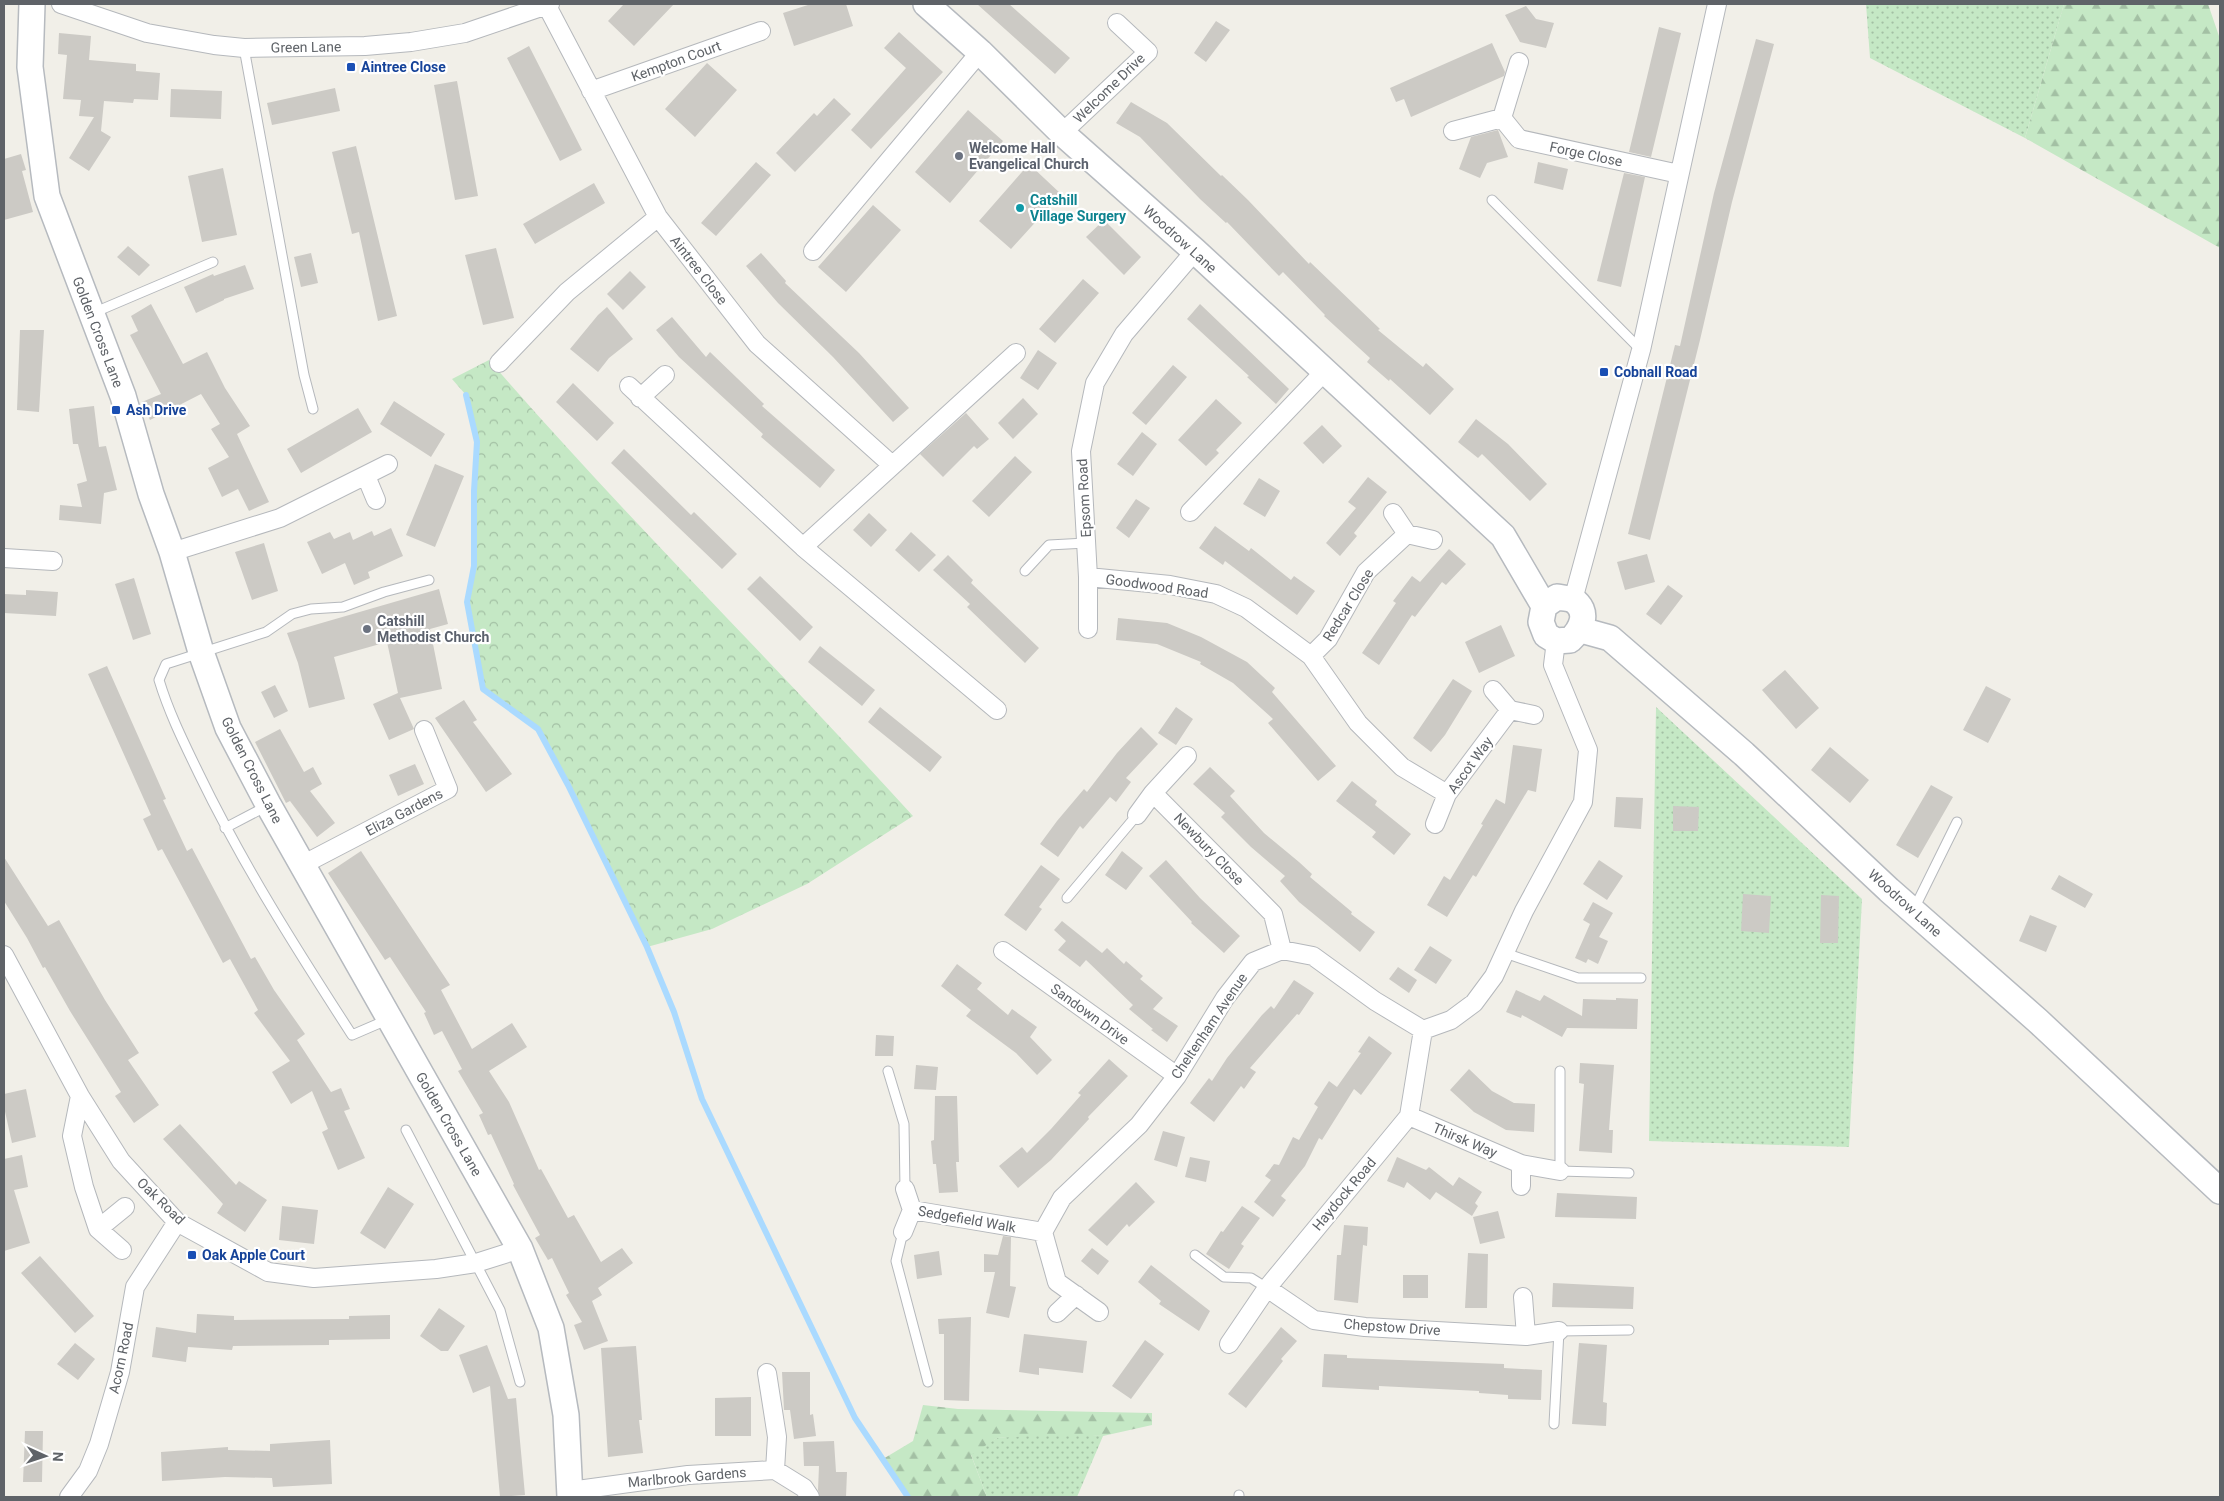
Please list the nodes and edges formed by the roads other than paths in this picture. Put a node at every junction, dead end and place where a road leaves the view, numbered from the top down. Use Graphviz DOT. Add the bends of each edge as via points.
graph roads {
  1 [pos="32,4"];
  2 [pos="61,4"];
  3 [pos="1717,4"];
  4 [pos="549,5"];
  5 [pos="934,6"];
  6 [pos="1117,23"];
  7 [pos="761,31"];
  8 [pos="244,48"];
  9 [pos="980,52"];
  10 [pos="1519,62"];
  11 [pos="592,91"];
  12 [pos="1502,118"];
  13 [pos="1453,132"];
  14 [pos="1062,133"];
  15 [pos="1680,174"];
  16 [pos="1492,200"];
  17 [pos="658,217"];
  18 [pos="813,251"];
  19 [pos="1195,251"];
  20 [pos="213,262"];
  21 [pos="91,314"];
  22 [pos="1641,350"];
  23 [pos="1016,353"];
  24 [pos="498,363"];
  25 [pos="1325,371"];
  26 [pos="665,375"];
  27 [pos="313,409"];
  28 [pos="388,464"];
  29 [pos="892,465"];
  30 [pos="366,476"];
  31 [pos="376,500"];
  32 [pos="1190,512"];
  33 [pos="1392,512"];
  34 [pos="1407,534"];
  35 [pos="1433,540"];
  36 [pos="1086,543"];
  37 [pos="803,547"];
  38 [pos="172,552"];
  39 [pos="4,558"];
  40 [pos="53,561"];
  41 [pos="1025,571"];
  42 [pos="1088,577"];
  43 [pos="429,580"];
  44 [pos="1572,600"];
  45 [pos="1544,606"];
  46 [pos="1088,629"];
  47 [pos="1580,630"];
  48 [pos="1556,641"];
  49 [pos="201,652"];
  50 [pos="1311,656"];
  51 [pos="1493,690"];
  52 [pos="996,710"];
  53 [pos="1510,710"];
  54 [pos="1534,715"];
  55 [pos="424,730"];
  56 [pos="1187,756"];
  57 [pos="1154,793"];
  58 [pos="1448,794"];
  59 [pos="269,806"];
  60 [pos="1137,815"];
  61 [pos="1957,822"];
  62 [pos="1435,824"];
  63 [pos="225,828"];
  64 [pos="304,864"];
  65 [pos="1067,898"];
  66 [pos="1913,910"];
  67 [pos="1282,950"];
  68 [pos="1004,951"];
  69 [pos="1505,953"];
  70 [pos="4,955"];
  71 [pos="1641,978"];
  72 [pos="389,1019"];
  73 [pos="1423,1030"];
  74 [pos="888,1071"];
  75 [pos="1560,1072"];
  76 [pos="1177,1076"];
  77 [pos="80,1096"];
  78 [pos="1409,1116"];
  79 [pos="406,1130"];
  80 [pos="1521,1164"];
  81 [pos="1560,1171"];
  82 [pos="1629,1174"];
  83 [pos="1520,1186"];
  84 [pos="905,1189"];
  85 [pos="2220,1191"];
  86 [pos="125,1207"];
  87 [pos="912,1210"];
  88 [pos="177,1222"];
  89 [pos="98,1229"];
  90 [pos="903,1232"];
  91 [pos="1044,1232"];
  92 [pos="520,1249"];
  93 [pos="122,1250"];
  94 [pos="1195,1255"];
  95 [pos="476,1263"];
  96 [pos="1267,1288"];
  97 [pos="1076,1295"];
  98 [pos="1523,1298"];
  99 [pos="1099,1312"];
  100 [pos="1056,1313"];
  101 [pos="1630,1330"];
  102 [pos="1559,1331"];
  103 [pos="1526,1336"];
  104 [pos="1230,1344"];
  105 [pos="767,1373"];
  106 [pos="520,1382"];
  107 [pos="928,1382"];
  108 [pos="1554,1424"];
  109 [pos="776,1470"];
  110 [pos="570,1494"];
  111 [pos="69,1497"];
  112 [pos="810,1497"];
  1 -- 21 [label="street, Golden Cross Lane" via="30,67 47,196"];
  2 -- 8 [label="street, Green Lane" via="147,33"];
  3 -- 15 [label="street"];
  4 -- 8 [label="street, Green Lane" via="465,33 411,42"];
  4 -- 11 [label="street, Aintree Close"];
  5 -- 9 [label="street, Woodrow Lane"];
  6 -- 14 [label="street, Welcome Drive" via="1148,52"];
  7 -- 11 [label="street, Kempton Court"];
  8 -- 27 [label="lane"];
  9 -- 14 [label="street, Woodrow Lane"];
  9 -- 18 [label="street"];
  10 -- 12 [label="street"];
  11 -- 17 [label="street, Aintree Close"];
  12 -- 13 [label="street"];
  12 -- 15 [label="street, Forge Close" via="1519,139"];
  14 -- 19 [label="street, Woodrow Lane"];
  15 -- 22 [label="street"];
  16 -- 22 [label="lane"];
  17 -- 24 [label="street" via="567,292"];
  17 -- 29 [label="street, Aintree Close" via="758,344"];
  19 -- 25 [label="street, Woodrow Lane"];
  19 -- 36 [label="street, Epsom Road" via="1124,334 1095,383 1082,451"];
  20 -- 21 [label="lane"];
  21 -- 38 [label="street, Golden Cross Lane" via="123,396 151,494"];
  22 -- 44 [label="street"];
  23 -- 29 [label="street"];
  25 -- 32 [label="street"];
  25 -- 45 [label="street, Woodrow Lane" via="1502,536"];
  26 -- 37 [label="street" via="635,392"];
  28 -- 30 [label="street"];
  29 -- 37 [label="street"];
  30 -- 31 [label="street"];
  30 -- 38 [label="street" via="280,518"];
  33 -- 34 [label="street"];
  34 -- 35 [label="street"];
  34 -- 50 [label="street, Redcar Close" via="1366,572 1328,639"];
  36 -- 41 [label="lane" via="1049,545"];
  36 -- 42 [label="street, Epsom Road"];
  37 -- 52 [label="street"];
  38 -- 49 [label="street, Golden Cross Lane"];
  39 -- 40 [label="street"];
  42 -- 46 [label="street, Epsom Road"];
  42 -- 50 [label="street, Goodwood Road" via="1170,585 1216,594 1246,608"];
  43 -- 49 [label="lane" via="384,592 343,608 292,614 266,632"];
  44 -- 45 [label="street" via="1557,597"];
  44 -- 47 [label="street" via="1582,611"];
  45 -- 48 [label="street" via="1541,622 1546,635"];
  47 -- 48 [label="street" via="1570,640"];
  47 -- 66 [label="street, Woodrow Lane" via="1610,638 1744,754"];
  48 -- 69 [label="street" via="1553,665 1588,750 1582,802"];
  49 -- 59 [label="street, Golden Cross Lane" via="228,728"];
  49 -- 63 [label="lane" via="166,664 159,680 168,708"];
  50 -- 58 [label="street, Goodwood Road" via="1358,723 1402,767"];
  51 -- 53 [label="street"];
  53 -- 54 [label="street"];
  53 -- 58 [label="street, Ascot Way"];
  55 -- 64 [label="street, Eliza Gardens" via="448,788"];
  56 -- 57 [label="street"];
  57 -- 60 [label="street"];
  57 -- 67 [label="street, Newbury Close" via="1272,914"];
  58 -- 62 [label="street, Ascot Way"];
  59 -- 63 [label="lane"];
  59 -- 64 [label="street, Golden Cross Lane"];
  60 -- 65 [label="lane"];
  61 -- 66 [label="lane"];
  63 -- 72 [label="lane" via="352,1035"];
  64 -- 72 [label="street, Golden Cross Lane"];
  66 -- 85 [label="street, Woodrow Lane" via="2038,1021"];
  67 -- 73 [label="street" via="1313,956 1375,1001"];
  67 -- 76 [label="street, Cheltenham Avenue" via="1254,962 1225,998"];
  68 -- 76 [label="street, Sandown Drive"];
  69 -- 71 [label="lane" via="1578,978"];
  69 -- 73 [label="street" via="1494,976 1474,1003 1451,1020"];
  70 -- 77 [label="street, Oak Road"];
  72 -- 92 [label="street, Golden Cross Lane"];
  73 -- 78 [label="street"];
  74 -- 84 [label="lane" via="904,1124"];
  75 -- 81 [label="lane"];
  76 -- 91 [label="street, Cheltenham Avenue" via="1139,1125 1062,1198"];
  77 -- 88 [label="street, Oak Road" via="121,1161"];
  77 -- 89 [label="street" via="72,1136"];
  78 -- 80 [label="street, Thirsk Way"];
  78 -- 96 [label="street, Haydock Road"];
  79 -- 95 [label="lane"];
  80 -- 81 [label="street, Thirsk Way"];
  80 -- 83 [label="street"];
  81 -- 82 [label="lane"];
  84 -- 87 [label="street, Sedgefield Walk"];
  86 -- 89 [label="street"];
  87 -- 90 [label="street"];
  87 -- 91 [label="street, Sedgefield Walk"];
  88 -- 95 [label="street, Oak Road" via="268,1272 314,1278"];
  88 -- 111 [label="street, Acorn Road" via="135,1286 120,1372 99,1444 88,1471"];
  89 -- 93 [label="street"];
  90 -- 107 [label="lane" via="896,1261"];
  91 -- 97 [label="street" via="1058,1282"];
  92 -- 95 [label="street, Oak Road"];
  92 -- 110 [label="street, Golden Cross Lane" via="551,1328 566,1415"];
  94 -- 96 [label="lane" via="1224,1277 1251,1278"];
  95 -- 106 [label="lane" via="500,1310"];
  96 -- 103 [label="street, Chepstow Drive" via="1314,1320 1365,1327"];
  96 -- 104 [label="street, Haydock Road"];
  97 -- 99 [label="street"];
  97 -- 100 [label="street"];
  98 -- 103 [label="street"];
  101 -- 102 [label="lane"];
  102 -- 103 [label="street, Chepstow Drive"];
  102 -- 108 [label="lane"];
  105 -- 109 [label="street" via="777,1437"];
  109 -- 110 [label="street, Marlbrook Gardens" via="688,1475"];
  109 -- 112 [label="street" via="804,1488"];
}
